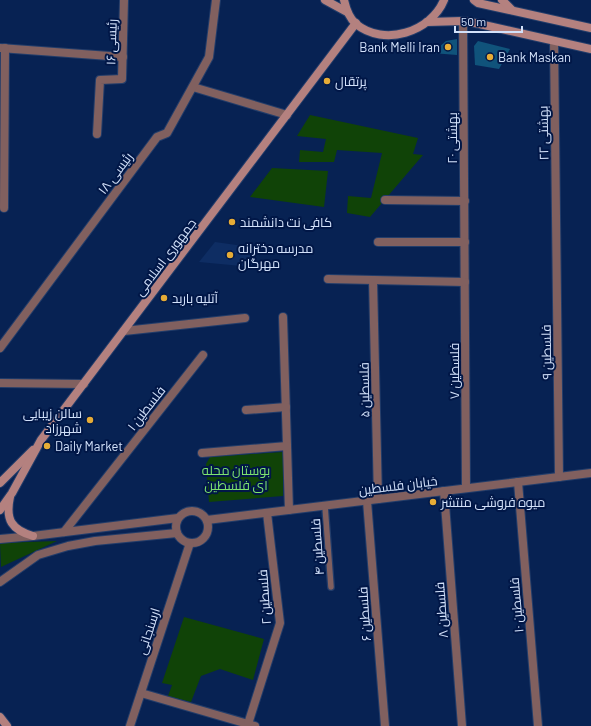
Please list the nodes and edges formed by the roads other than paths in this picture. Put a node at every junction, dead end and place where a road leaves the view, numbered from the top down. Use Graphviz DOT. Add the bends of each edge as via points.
graph roads {
  1 [pos="124,0"];
  2 [pos="216,0"];
  3 [pos="325,0"];
  4 [pos="344,0"];
  5 [pos="444,0"];
  6 [pos="474,0"];
  7 [pos="502,0"];
  8 [pos="512,11"];
  9 [pos="347,12"];
  10 [pos="463,21"];
  11 [pos="427,22"];
  12 [pos="356,24"];
  13 [pos="591,28"];
  14 [pos="554,41"];
  15 [pos="3,48"];
  16 [pos="591,49"];
  17 [pos="123,57"];
  18 [pos="193,87"];
  19 [pos="287,115"];
  20 [pos="98,134"];
  21 [pos="385,200"];
  22 [pos="465,201"];
  23 [pos="4,208"];
  24 [pos="556,226"];
  25 [pos="378,242"];
  26 [pos="465,242"];
  27 [pos="465,254"];
  28 [pos="328,279"];
  29 [pos="373,280"];
  30 [pos="465,282"];
  31 [pos="245,318"];
  32 [pos="283,318"];
  33 [pos="124,331"];
  34 [pos="0,348"];
  35 [pos="203,355"];
  36 [pos="0,383"];
  37 [pos="84,384"];
  38 [pos="286,407"];
  39 [pos="246,410"];
  40 [pos="41,440"];
  41 [pos="287,446"];
  42 [pos="202,453"];
  43 [pos="591,473"];
  44 [pos="559,477"];
  45 [pos="518,482"];
  46 [pos="0,483"];
  47 [pos="466,488"];
  48 [pos="444,491"];
  49 [pos="12,493"];
  50 [pos="378,499"];
  51 [pos="367,501"];
  52 [pos="325,506"];
  53 [pos="0,510"];
  54 [pos="288,510"];
  55 [pos="267,513"];
  56 [pos="178,518"];
  57 [pos="207,520"];
  58 [pos="64,532"];
  59 [pos="177,533"];
  60 [pos="34,536"];
  61 [pos="0,539"];
  62 [pos="190,543"];
  63 [pos="0,582"];
  64 [pos="331,587"];
  65 [pos="141,693"];
  66 [pos="0,717"];
  67 [pos="252,725"];
  68 [pos="7,726"];
  69 [pos="130,726"];
  70 [pos="385,726"];
  71 [pos="462,726"];
  72 [pos="538,726"];
  1 -- 17 [label="street, رئیسی ۱۶"];
  2 -- 18 [label="street, رئیسی ۱۸" via="209,57"];
  3 -- 9 [label="main road"];
  4 -- 9 [label="main road"];
  5 -- 11 [label="main road" via="437,14"];
  6 -- 8 [label="main road"];
  7 -- 8 [label="main road"];
  8 -- 13 [label="main road"];
  9 -- 12 [label="main road"];
  10 -- 11 [label="main road"];
  10 -- 14 [label="main road"];
  10 -- 22 [label="street, بهشتی ۲۰"];
  11 -- 12 [label="main road" via="417,29 393,36 368,31"];
  12 -- 19 [label="main road, جمهوری اسلامی"];
  14 -- 16 [label="main road"];
  14 -- 24 [label="street, بهشتی ۲۲"];
  15 -- 17 [label="street"];
  15 -- 23 [label="street"];
  17 -- 20 [label="street, رئیسی ۱۶" via="122,80 100,80"];
  18 -- 19 [label="street"];
  18 -- 34 [label="street, رئیسی ۱۸" via="167,133 157,137"];
  19 -- 33 [label="main road, جمهوری اسلامی"];
  21 -- 22 [label="street"];
  22 -- 26 [label="street, بهشتی ۲۰"];
  24 -- 44 [label="street, فلسطین ۹"];
  25 -- 26 [label="street"];
  26 -- 27 [label="street, بهشتی ۲۰"];
  27 -- 30 [label="street, فلسطین ۷"];
  28 -- 29 [label="street"];
  29 -- 30 [label="street"];
  29 -- 50 [label="street, فلسطین ۵"];
  30 -- 47 [label="street, فلسطین ۷"];
  31 -- 33 [label="street"];
  32 -- 38 [label="street"];
  33 -- 37 [label="main road, جمهوری اسلامی"];
  35 -- 58 [label="street, فلسطین ۱"];
  36 -- 37 [label="street"];
  37 -- 40 [label="main road, جمهوری اسلامی"];
  38 -- 39 [label="street"];
  38 -- 41 [label="street"];
  40 -- 46 [label="main road"];
  40 -- 49 [label="main road, جمهوری اسلامی"];
  41 -- 42 [label="street"];
  41 -- 54 [label="street"];
  43 -- 44 [label="street, خیابان فلسطین"];
  44 -- 45 [label="street, خیابان فلسطین"];
  45 -- 47 [label="street, خیابان فلسطین"];
  45 -- 72 [label="street, فلسطین ۱۰"];
  47 -- 48 [label="street, خیابان فلسطین"];
  48 -- 50 [label="street, خیابان فلسطین"];
  48 -- 71 [label="street, فلسطین ۸"];
  49 -- 53 [label="main road, جمهوری اسلامی"];
  49 -- 60 [label="main road" via="8,510 12,524 22,533"];
  50 -- 51 [label="street, خیابان فلسطین"];
  51 -- 52 [label="street, خیابان فلسطین"];
  51 -- 70 [label="street, فلسطین ۶"];
  52 -- 54 [label="street, خیابان فلسطین"];
  52 -- 64 [label="lane, فلسطین ۴"];
  54 -- 55 [label="street, خیابان فلسطین"];
  55 -- 57 [label="street, خیابان فلسطین"];
  55 -- 67 [label="street, فلسطین ۲" via="280,623"];
  56 -- 57 [label="street" via="183,513 197,511"];
  56 -- 58 [label="street"];
  56 -- 59 [label="street"];
  57 -- 62 [label="street" via="207,534 203,539"];
  58 -- 60 [label="street"];
  59 -- 62 [label="street" via="184,541"];
  59 -- 63 [label="street" via="68,546 38,555"];
  60 -- 61 [label="street"];
  62 -- 65 [label="street, ارسنجانی"];
  65 -- 67 [label="street"];
  65 -- 69 [label="street, ارسنجانی"];
  66 -- 68 [label="main road"];
}
